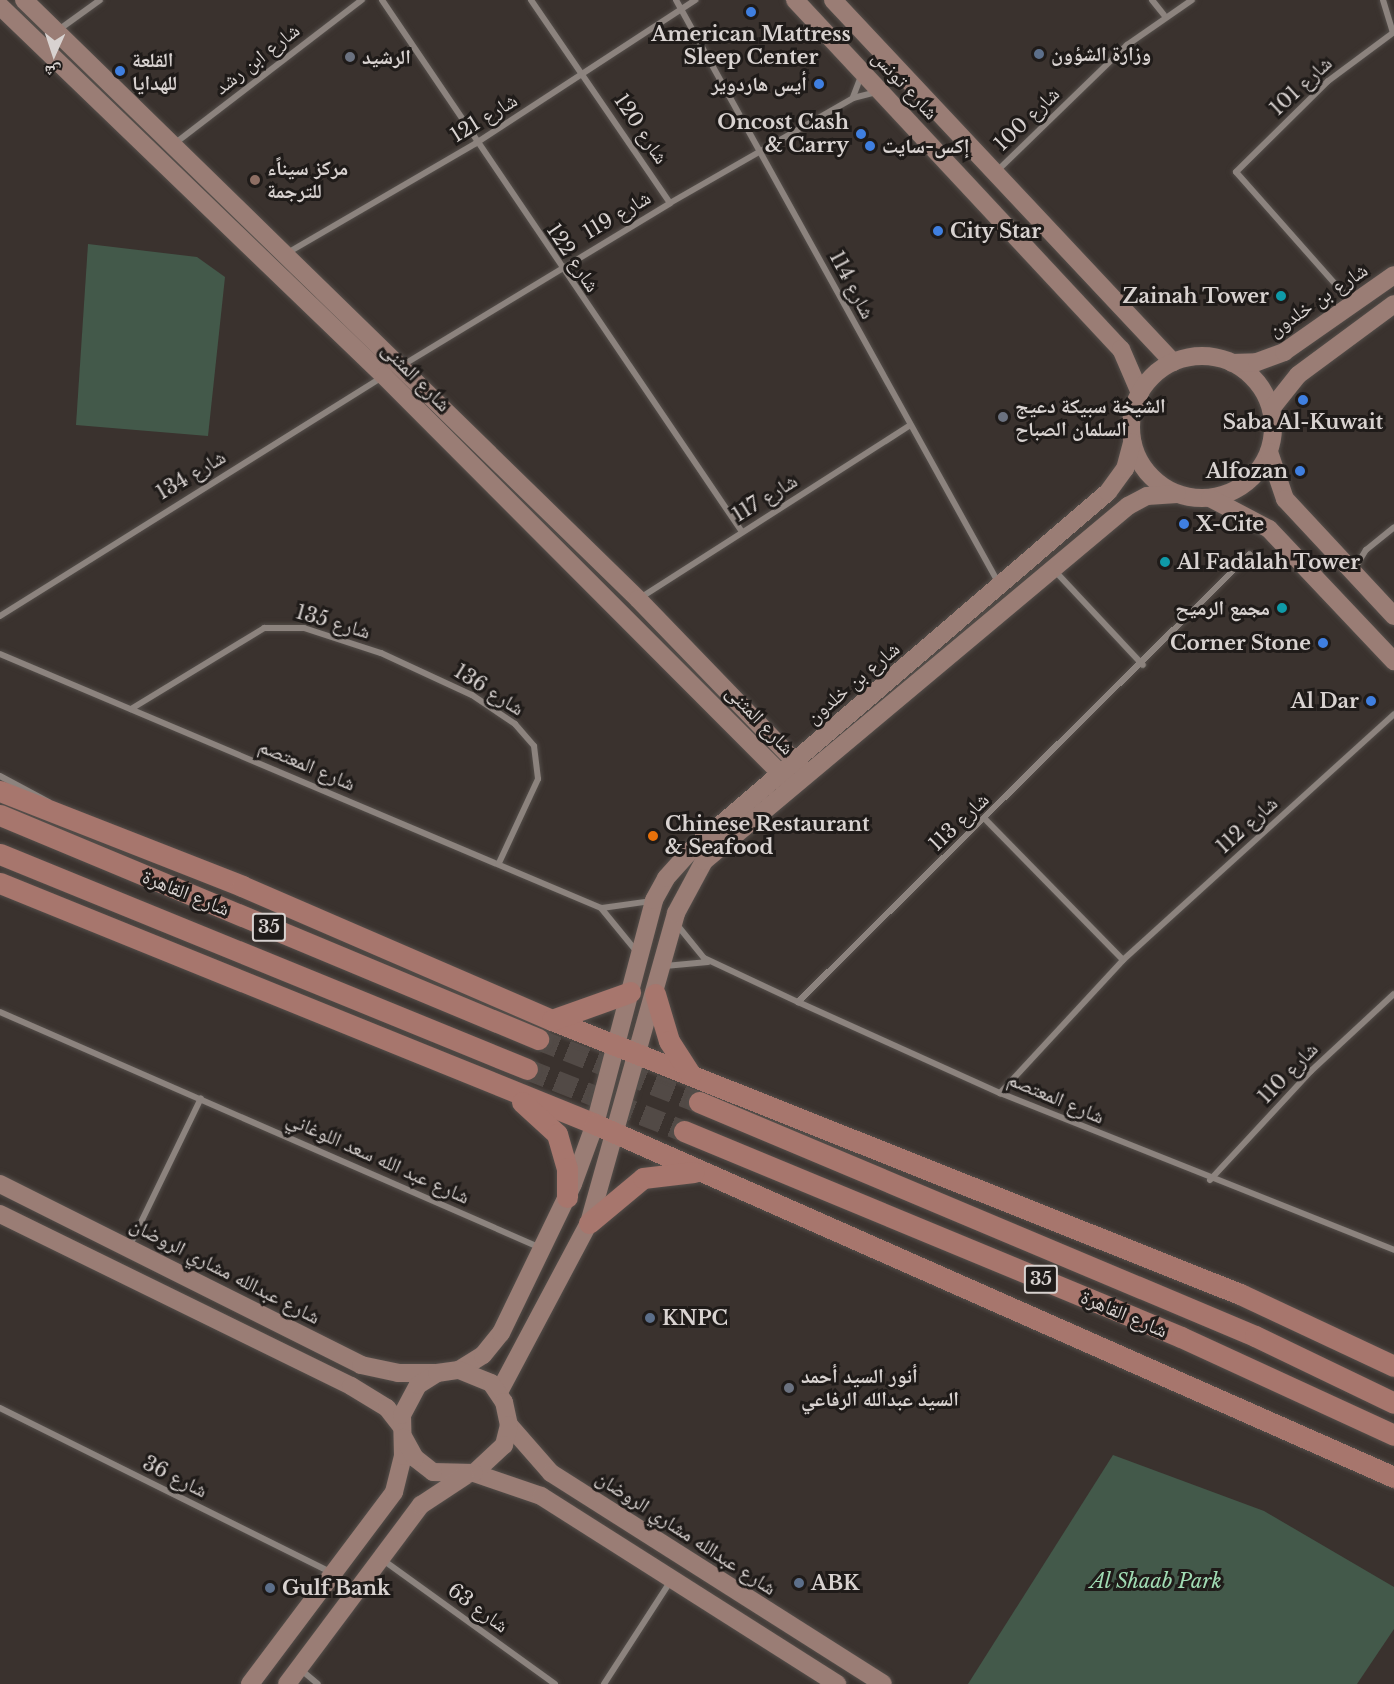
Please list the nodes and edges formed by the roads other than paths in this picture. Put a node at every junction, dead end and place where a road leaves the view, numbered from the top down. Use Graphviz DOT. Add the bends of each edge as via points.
graph roads {
  1 [pos="24,0"];
  2 [pos="100,0"];
  3 [pos="362,0"];
  4 [pos="382,0"];
  5 [pos="531,0"];
  6 [pos="676,0"];
  7 [pos="695,0"];
  8 [pos="795,0"];
  9 [pos="1152,0"];
  10 [pos="1192,0"];
  11 [pos="1383,0"];
  12 [pos="836,1"];
  13 [pos="0,6"];
  14 [pos="682,8"];
  15 [pos="1164,15"];
  16 [pos="56,32"];
  17 [pos="1393,32"];
  18 [pos="862,72"];
  19 [pos="584,73"];
  20 [pos="881,92"];
  21 [pos="853,98"];
  22 [pos="476,143"];
  23 [pos="173,145"];
  24 [pos="761,150"];
  25 [pos="997,171"];
  26 [pos="670,202"];
  27 [pos="285,252"];
  28 [pos="561,269"];
  29 [pos="1086,270"];
  30 [pos="1394,275"];
  31 [pos="1058,284"];
  32 [pos="1352,303"];
  33 [pos="1394,304"];
  34 [pos="1173,362"];
  35 [pos="1232,363"];
  36 [pos="402,366"];
  37 [pos="384,376"];
  38 [pos="1140,393"];
  39 [pos="1271,409"];
  40 [pos="910,425"];
  41 [pos="1132,442"];
  42 [pos="1269,452"];
  43 [pos="1177,494"];
  44 [pos="1210,498"];
  45 [pos="1394,527"];
  46 [pos="742,532"];
  47 [pos="1320,536"];
  48 [pos="1283,544"];
  49 [pos="1250,554"];
  50 [pos="1054,570"];
  51 [pos="1353,572"];
  52 [pos="1000,585"];
  53 [pos="638,599"];
  54 [pos="0,615"];
  55 [pos="1394,616"];
  56 [pos="0,654"];
  57 [pos="1394,661"];
  58 [pos="1143,665"];
  59 [pos="436,676"];
  60 [pos="131,709"];
  61 [pos="1394,714"];
  62 [pos="794,774"];
  63 [pos="0,776"];
  64 [pos="0,791"];
  65 [pos="59,814"];
  66 [pos="0,815"];
  67 [pos="985,819"];
  68 [pos="0,854"];
  69 [pos="499,863"];
  70 [pos="0,883"];
  71 [pos="654,900"];
  72 [pos="601,908"];
  73 [pos="676,913"];
  74 [pos="639,956"];
  75 [pos="1123,960"];
  76 [pos="712,962"];
  77 [pos="662,967"];
  78 [pos="630,992"];
  79 [pos="655,994"];
  80 [pos="1394,994"];
  81 [pos="798,1002"];
  82 [pos="0,1012"];
  83 [pos="552,1020"];
  84 [pos="538,1039"];
  85 [pos="616,1046"];
  86 [pos="639,1054"];
  87 [pos="527,1069"];
  88 [pos="691,1075"];
  89 [pos="505,1089"];
  90 [pos="1000,1093"];
  91 [pos="201,1098"];
  92 [pos="699,1102"];
  93 [pos="604,1129"];
  94 [pos="684,1131"];
  95 [pos="702,1172"];
  96 [pos="1210,1180"];
  97 [pos="0,1184"];
  98 [pos="567,1197"];
  99 [pos="1,1217"];
  100 [pos="589,1223"];
  101 [pos="128,1247"];
  102 [pos="541,1248"];
  103 [pos="1394,1250"];
  104 [pos="200,1284"];
  105 [pos="232,1300"];
  106 [pos="185,1305"];
  107 [pos="217,1320"];
  108 [pos="501,1333"];
  109 [pos="526,1344"];
  110 [pos="361,1365"];
  111 [pos="1394,1366"];
  112 [pos="459,1370"];
  113 [pos="437,1372"];
  114 [pos="351,1386"];
  115 [pos="499,1392"];
  116 [pos="1394,1403"];
  117 [pos="0,1408"];
  118 [pos="508,1425"];
  119 [pos="403,1432"];
  120 [pos="1394,1435"];
  121 [pos="1385,1472"];
  122 [pos="471,1474"];
  123 [pos="559,1478"];
  124 [pos="1394,1491"];
  125 [pos="541,1496"];
  126 [pos="386,1504"];
  127 [pos="411,1518"];
  128 [pos="381,1558"];
  129 [pos="336,1574"];
  130 [pos="672,1579"];
  131 [pos="781,1620"];
  132 [pos="768,1640"];
  133 [pos="299,1669"];
  134 [pos="250,1684"];
  135 [pos="287,1684"];
  136 [pos="318,1684"];
  137 [pos="555,1684"];
  138 [pos="604,1684"];
  139 [pos="837,1684"];
  140 [pos="883,1684"];
  1 -- 16 [label="street, شارع المثنى"];
  2 -- 16 [label="street"];
  3 -- 23 [label="street, شارع ابن رشد"];
  4 -- 22 [label="street, شارع 122"];
  5 -- 19 [label="street, شارع 120"];
  6 -- 14 [label="street, شارع 114"];
  7 -- 14 [label="street, شارع 121"];
  8 -- 18 [label="street, شارع تونس"];
  9 -- 15 [label="street"];
  10 -- 15 [label="street, شارع 100"];
  11 -- 17 [label="street"];
  12 -- 25 [label="street, شارع تونس"];
  13 -- 37 [label="street, شارع المثنى"];
  14 -- 19 [label="street, شارع 121"];
  14 -- 24 [label="street, شارع 114"];
  15 -- 25 [label="street, شارع 100"];
  16 -- 23 [label="street, شارع المثنى"];
  17 -- 32 [label="street, شارع 101" via="1328,81 1236,172"];
  18 -- 20 [label="street, شارع تونس"];
  18 -- 21 [label="street"];
  19 -- 22 [label="street, شارع 121"];
  19 -- 26 [label="street, شارع 120"];
  20 -- 21 [label="street, شارع 119"];
  20 -- 31 [label="street, شارع تونس"];
  21 -- 24 [label="street, شارع 119"];
  22 -- 27 [label="street, شارع 121" via="304,248"];
  22 -- 28 [label="street, شارع 122"];
  23 -- 27 [label="street, شارع المثنى"];
  24 -- 26 [label="street, شارع 119"];
  24 -- 40 [label="street, شارع 114"];
  25 -- 29 [label="street, شارع تونس"];
  26 -- 28 [label="street, شارع 119"];
  27 -- 36 [label="street, شارع المثنى"];
  28 -- 36 [label="street, شارع 119"];
  28 -- 46 [label="street, شارع 122"];
  29 -- 31 [label="street" via="1087,284 1078,292"];
  29 -- 34 [label="street, شارع تونس"];
  30 -- 32 [label="street, شارع بن خلدون"];
  31 -- 38 [label="street, شارع تونس" via="1121,349"];
  32 -- 35 [label="street, شارع بن خلدون" via="1284,352 1257,362"];
  33 -- 39 [label="street" via="1298,375"];
  34 -- 35 [label="street" via="1203,356"];
  34 -- 38 [label="street"];
  35 -- 39 [label="street" via="1254,378"];
  36 -- 37 [label="street, شارع 134"];
  36 -- 53 [label="street, شارع المثنى"];
  37 -- 54 [label="street, شارع 134"];
  37 -- 62 [label="street, شارع المثنى"];
  38 -- 41 [label="street" via="1132,416"];
  39 -- 42 [label="street"];
  40 -- 46 [label="street, شارع 117"];
  40 -- 52 [label="street, شارع 114"];
  41 -- 43 [label="street" via="1144,468"];
  41 -- 52 [label="street, شارع بن خلدون" via="1115,484"];
  42 -- 44 [label="street" via="1246,483"];
  42 -- 47 [label="street" via="1279,491"];
  43 -- 44 [label="street"];
  43 -- 50 [label="street, شارع بن خلدون" via="1134,502"];
  44 -- 48 [label="street" via="1256,519"];
  45 -- 51 [label="street" via="1366,550"];
  46 -- 53 [label="street, شارع 117"];
  47 -- 48 [label="street" via="1294,525 1283,534"];
  47 -- 51 [label="street"];
  48 -- 57 [label="street"];
  49 -- 58 [label="street, شارع 113"];
  50 -- 58 [label="street"];
  50 -- 62 [label="street, شارع بن خلدون"];
  51 -- 55 [label="street"];
  52 -- 62 [label="street, شارع بن خلدون"];
  53 -- 62 [label="street, شارع المثنى"];
  56 -- 60 [label="street, شارع المعتصم"];
  58 -- 67 [label="street, شارع 113"];
  59 -- 60 [label="street, شارع 135" via="304,628 272,626 238,638"];
  59 -- 69 [label="street, شارع 136" via="515,724 539,758 536,786"];
  60 -- 69 [label="street, شارع المعتصم"];
  61 -- 75 [label="street, شارع 112"];
  62 -- 71 [label="street, شارع بن خلدون" via="681,859"];
  62 -- 73 [label="street, شارع بن خلدون" via="704,861"];
  63 -- 65 [label="street" via="35,790"];
  64 -- 65 [label="main road"];
  65 -- 83 [label="main road" via="242,886"];
  66 -- 84 [label="main road, شارع القاهرة / 35"];
  67 -- 75 [label="street"];
  67 -- 81 [label="street, شارع 113"];
  68 -- 87 [label="main road, شارع القاهرة / 35"];
  69 -- 72 [label="street, شارع المعتصم"];
  70 -- 89 [label="main road"];
  71 -- 72 [label="street"];
  71 -- 74 [label="street, شارع بن خلدون"];
  72 -- 74 [label="street, شارع المعتصم"];
  73 -- 76 [label="street, شارع المعتصم" via="684,939"];
  73 -- 77 [label="street, شارع بن خلدون"];
  74 -- 78 [label="street, شارع بن خلدون"];
  75 -- 90 [label="street, شارع 112"];
  76 -- 77 [label="street"];
  76 -- 81 [label="street, شارع المعتصم"];
  77 -- 79 [label="street, شارع بن خلدون"];
  78 -- 83 [label="main road"];
  78 -- 85 [label="street, شارع بن خلدون"];
  79 -- 86 [label="street, شارع بن خلدون"];
  79 -- 88 [label="main road" via="669,1041"];
  80 -- 96 [label="street, شارع 110" via="1311,1071"];
  81 -- 90 [label="street, شارع المعتصم"];
  82 -- 91 [label="street, شارع عبد الله سعد اللوغاني"];
  83 -- 85 [label="main road"];
  85 -- 86 [label="main road"];
  85 -- 93 [label="street, شارع بن خلدون"];
  86 -- 88 [label="main road"];
  86 -- 93 [label="street, شارع بن خلدون"];
  88 -- 111 [label="main road" via="1240,1294"];
  89 -- 93 [label="main road"];
  89 -- 98 [label="main road" via="557,1134 567,1168"];
  90 -- 96 [label="street, شارع المعتصم"];
  91 -- 101 [label="street"];
  91 -- 102 [label="street, شارع عبد الله سعد اللوغاني"];
  92 -- 116 [label="main road, شارع القاهرة / 35" via="1255,1336"];
  93 -- 95 [label="main road"];
  93 -- 98 [label="street"];
  93 -- 100 [label="street"];
  94 -- 120 [label="main road, شارع القاهرة / 35" via="1233,1360"];
  95 -- 100 [label="main road" via="643,1178"];
  95 -- 121 [label="main road"];
  96 -- 103 [label="street, شارع المعتصم"];
  97 -- 101 [label="street, شارع عبدالله مشاري الروضان"];
  98 -- 102 [label="street"];
  99 -- 106 [label="street"];
  100 -- 109 [label="street"];
  101 -- 104 [label="street, شارع عبدالله مشاري الروضان"];
  102 -- 108 [label="street"];
  104 -- 105 [label="street, شارع عبدالله مشاري الروضان"];
  104 -- 106 [label="street" via="201,1294"];
  105 -- 107 [label="street" via="216,1310"];
  105 -- 110 [label="street, شارع عبدالله مشاري الروضان"];
  106 -- 107 [label="street"];
  107 -- 114 [label="street"];
  108 -- 109 [label="street" via="511,1344"];
  108 -- 112 [label="street" via="483,1355"];
  109 -- 115 [label="street"];
  110 -- 113 [label="street, شارع عبدالله مشاري الروضان" via="398,1373"];
  110 -- 114 [label="street" via="363,1379"];
  112 -- 113 [label="street"];
  112 -- 115 [label="street" via="482,1377"];
  113 -- 119 [label="street" via="410,1394"];
  114 -- 119 [label="street" via="387,1408"];
  115 -- 118 [label="street"];
  117 -- 129 [label="street, شارع 36"];
  118 -- 122 [label="street" via="498,1454"];
  118 -- 123 [label="street, شارع عبدالله مشاري الروضان" via="529,1454"];
  119 -- 122 [label="street" via="415,1458 434,1472"];
  119 -- 126 [label="street" via="400,1475"];
  121 -- 124 [label="main road"];
  122 -- 125 [label="street"];
  122 -- 127 [label="street"];
  123 -- 125 [label="street" via="543,1480"];
  123 -- 131 [label="street, شارع عبدالله مشاري الروضان"];
  125 -- 130 [label="street"];
  126 -- 127 [label="street" via="406,1498"];
  126 -- 129 [label="street"];
  127 -- 128 [label="street"];
  128 -- 133 [label="street"];
  128 -- 137 [label="street, شارع 63"];
  129 -- 134 [label="street"];
  130 -- 132 [label="street"];
  130 -- 138 [label="street"];
  131 -- 132 [label="street" via="766,1623"];
  131 -- 140 [label="street, شارع عبدالله مشاري الروضان"];
  132 -- 139 [label="street"];
  133 -- 135 [label="street"];
  133 -- 136 [label="street"];
}
